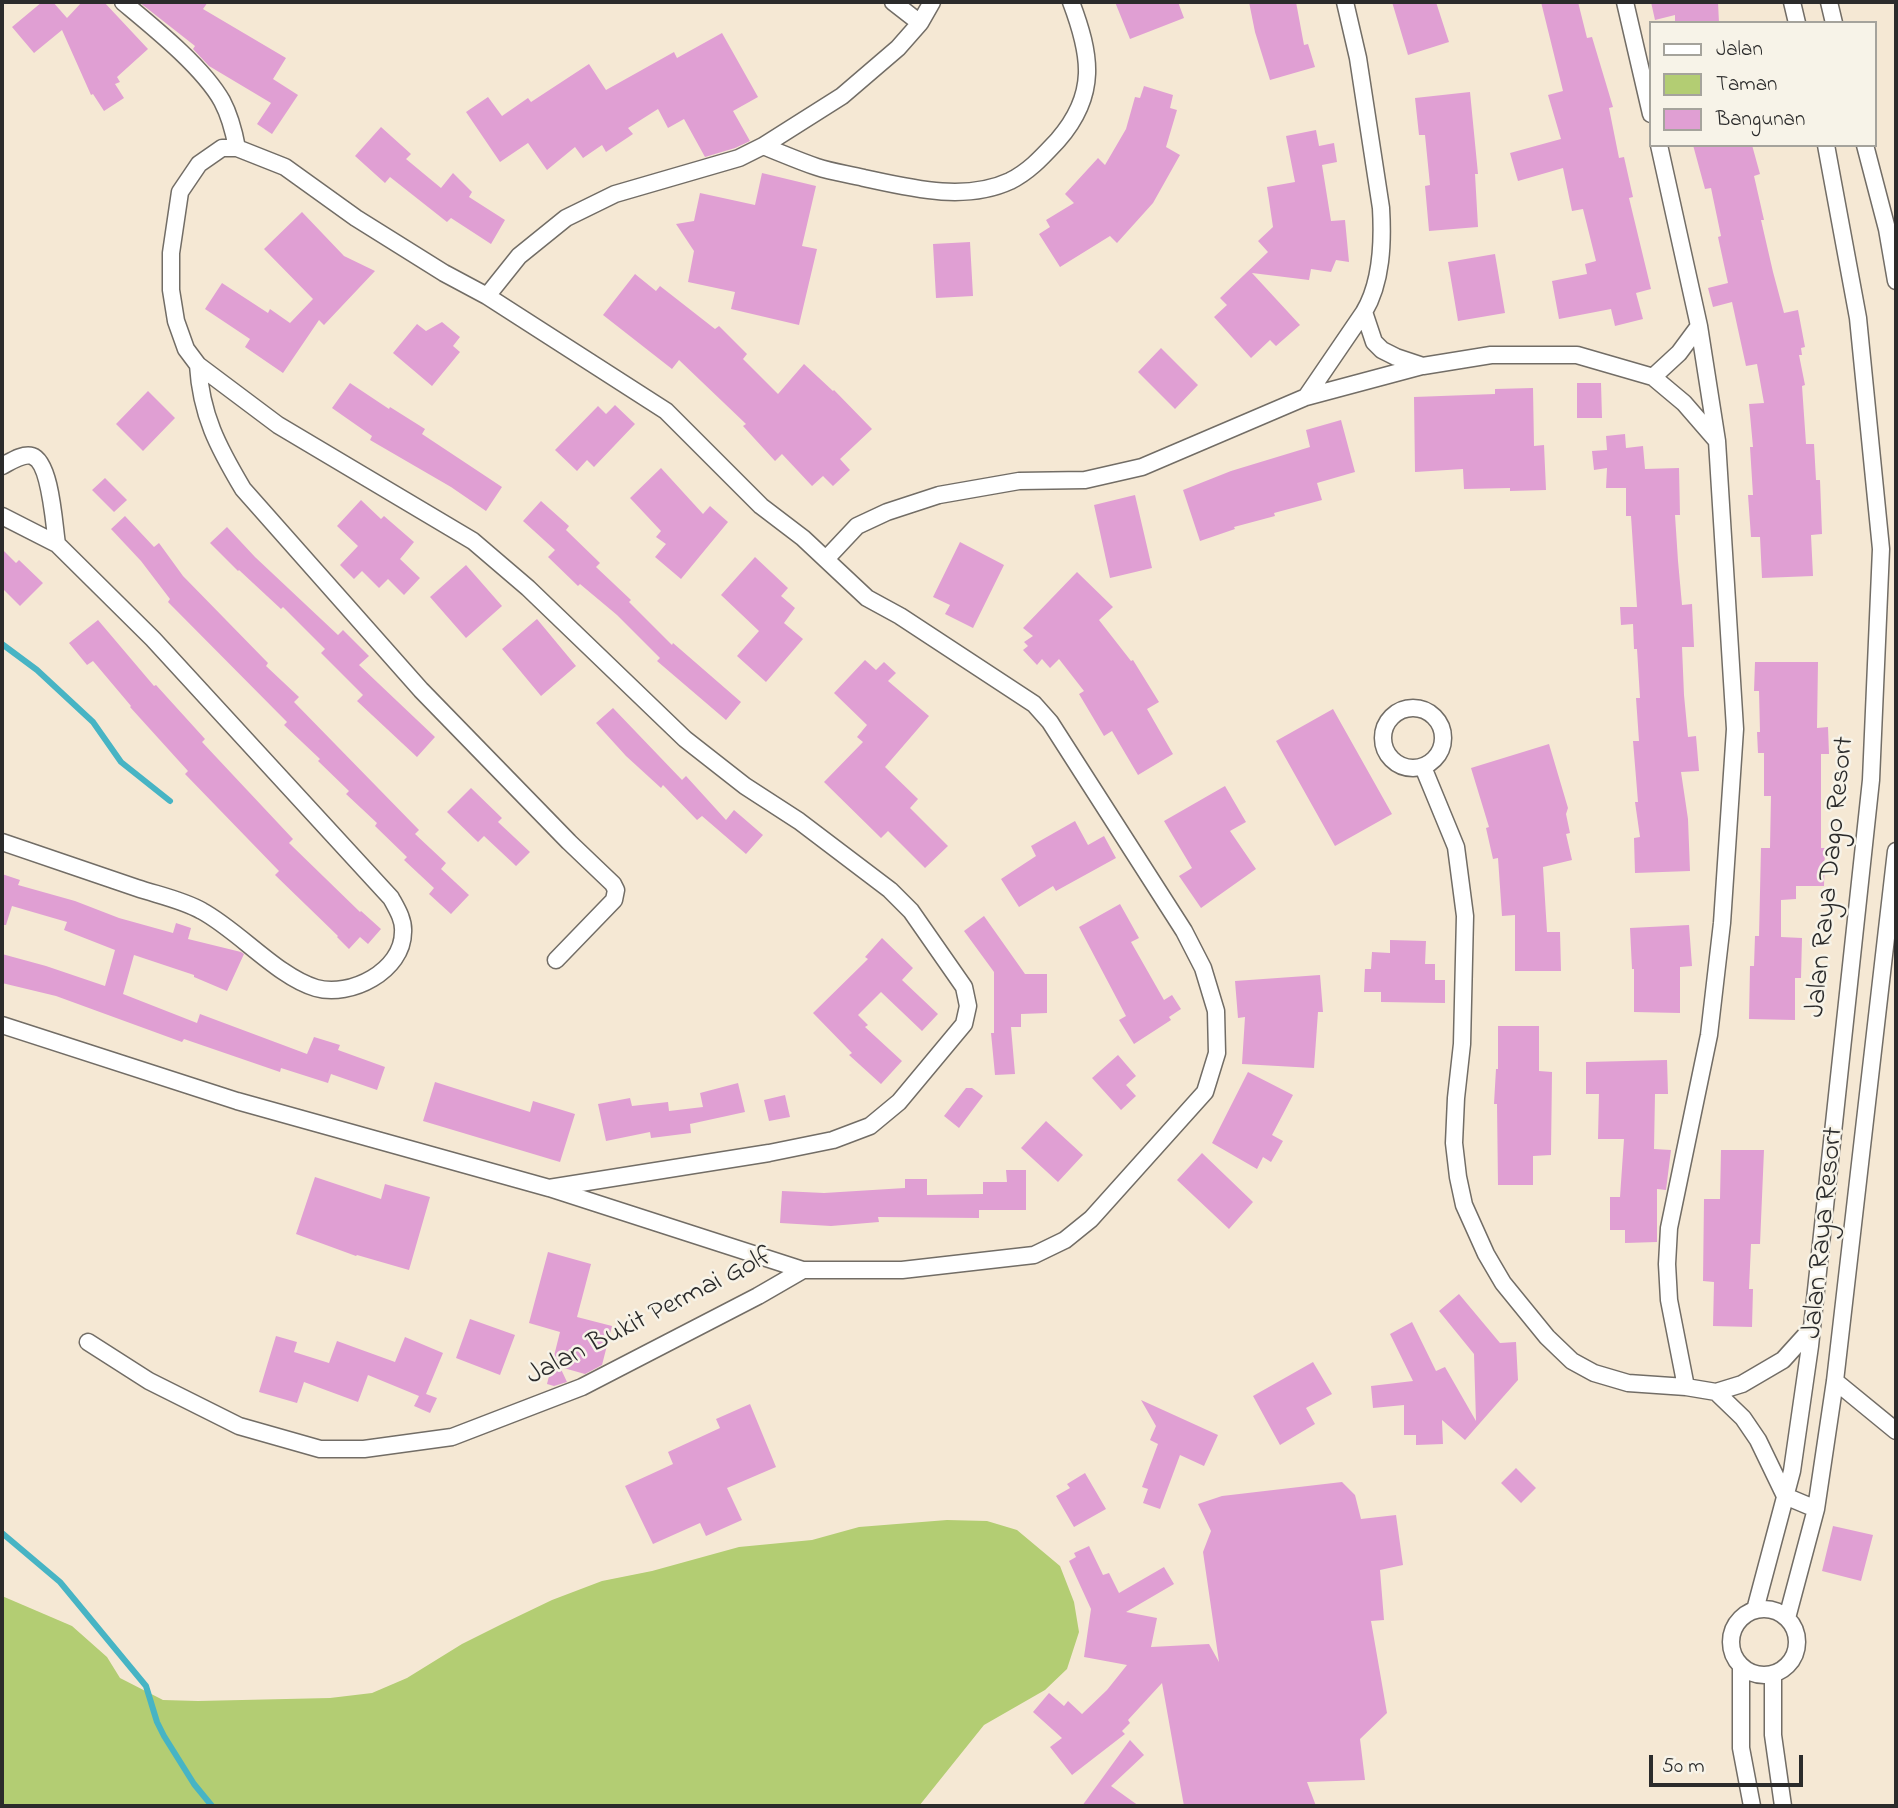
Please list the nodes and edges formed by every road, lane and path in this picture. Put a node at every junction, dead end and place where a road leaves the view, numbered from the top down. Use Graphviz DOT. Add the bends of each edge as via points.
graph roads {
  1 [pos="123,2"];
  2 [pos="893,2"];
  3 [pos="932,2"];
  4 [pos="1071,2"];
  5 [pos="1345,2"];
  6 [pos="1625,2"];
  7 [pos="1792,2"];
  8 [pos="1829,2"];
  9 [pos="1797,21"];
  10 [pos="1834,21"];
  11 [pos="920,23"];
  12 [pos="1650,110"];
  13 [pos="763,146"];
  14 [pos="1658,147"];
  15 [pos="1826,147"];
  16 [pos="1866,147"];
  17 [pos="237,148"];
  18 [pos="1896,281"];
  19 [pos="487,296"];
  20 [pos="1364,312"];
  21 [pos="1699,326"];
  22 [pos="198,365"];
  23 [pos="1423,366"];
  24 [pos="1653,377"];
  25 [pos="1306,397"];
  26 [pos="1717,441"];
  27 [pos="2,467"];
  28 [pos="2,516"];
  29 [pos="57,544"];
  30 [pos="826,559"];
  31 [pos="1423,766"];
  32 [pos="2,842"];
  33 [pos="1896,851"];
  34 [pos="556,960"];
  35 [pos="2,1025"];
  36 [pos="549,1188"];
  37 [pos="803,1270"];
  38 [pos="1812,1328"];
  39 [pos="88,1342"];
  40 [pos="1835,1381"];
  41 [pos="1686,1387"];
  42 [pos="1716,1392"];
  43 [pos="1896,1431"];
  44 [pos="1785,1496"];
  45 [pos="1816,1509"];
  46 [pos="1755,1610"];
  47 [pos="1787,1618"];
  48 [pos="1741,1666"];
  49 [pos="1773,1674"];
  50 [pos="1752,1806"];
  51 [pos="1783,1806"];
  1 -- 17 [label="street" via="212,85 232,123"];
  2 -- 11 [label="street"];
  3 -- 11 [label="street"];
  4 -- 13 [label="street" via="1089,67 1080,108 1046,153 1010,180 986,189 924,190 819,168"];
  5 -- 20 [label="street" via="1381,208 1377,283"];
  6 -- 12 [label="street"];
  7 -- 9 [label="street"];
  8 -- 10 [label="street"];
  11 -- 13 [label="street" via="842,96"];
  13 -- 19 [label="street" via="739,158 615,194 566,218 519,256"];
  14 -- 21 [label="street"];
  15 -- 38 [label="street, Jalan Raya Dago Resort" via="1858,317 1881,549 1871,780"];
  16 -- 18 [label="street"];
  17 -- 19 [label="street" via="285,167 443,274"];
  17 -- 22 [label="street" via="222,148 199,164 180,192 171,290 186,349"];
  19 -- 30 [label="street" via="666,411 761,506"];
  20 -- 23 [label="street" via="1374,342 1382,350"];
  20 -- 25 [label="street"];
  21 -- 24 [label="street"];
  21 -- 26 [label="street"];
  22 -- 34 [label="street" via="200,396 210,426 243,489 421,690 613,884 614,900"];
  22 -- 36 [label="street" via="278,425 473,541 685,739 890,890 911,911 964,987 968,1006 964,1024 899,1102 870,1126 833,1140 769,1153"];
  23 -- 24 [label="street" via="1492,355 1577,355"];
  23 -- 25 [label="street"];
  24 -- 26 [label="street" via="1684,403"];
  25 -- 30 [label="street" via="1142,467 1086,480 992,485 939,495 887,512 857,526"];
  26 -- 41 [label="street" via="1735,729 1709,1035 1668,1240 1669,1300"];
  27 -- 29 [label="street" via="23,456 39,460 47,477"];
  28 -- 29 [label="street"];
  29 -- 32 [label="street" via="162,649 391,898 404,933 387,967 363,984 338,992 316,988 276,965 202,910"];
  30 -- 37 [label="street" via="867,598 995,677 1034,704 1050,722 1203,968 1216,1011 1217,1053 1205,1092 1091,1219 1065,1240 1034,1255 902,1270"];
  31 -- 41 [label="street" via="1456,847 1465,916 1454,1143 1464,1205 1503,1283 1572,1361 1628,1383"];
  33 -- 40 [label="street, Jalan Raya Resort"];
  35 -- 36 [label="street" via="237,1101"];
  36 -- 37 [label="street"];
  37 -- 39 [label="street, Jalan Bukit Permai Golf" via="582,1387 452,1437 364,1449 320,1450 239,1426 149,1381"];
  38 -- 42 [label="street" via="1783,1360 1742,1384"];
  38 -- 44 [label="street, Jalan Raya Dago Resort"];
  40 -- 43 [label="street"];
  40 -- 45 [label="street, Jalan Raya Resort"];
  41 -- 42 [label="street"];
  42 -- 44 [label="street" via="1758,1440"];
  44 -- 45 [label="street"];
  44 -- 46 [label="street, Jalan Raya Dago Resort"];
  45 -- 47 [label="street, Jalan Raya Resort"];
  46 -- 47 [label="street"];
  46 -- 48 [label="street" via="1744,1615 1733,1630 1732,1649"];
  47 -- 49 [label="street" via="1794,1628 1796,1650 1791,1661"];
  48 -- 49 [label="street" via="1762,1675"];
  48 -- 50 [label="street" via="1741,1748"];
  49 -- 51 [label="street" via="1773,1735"];
}
